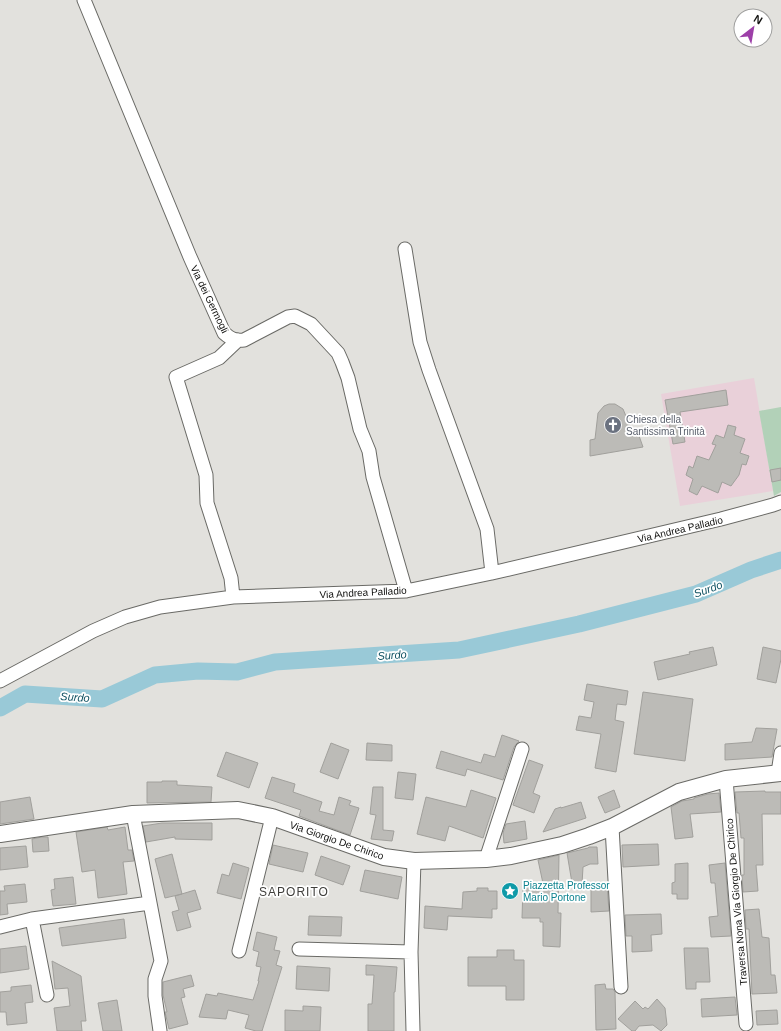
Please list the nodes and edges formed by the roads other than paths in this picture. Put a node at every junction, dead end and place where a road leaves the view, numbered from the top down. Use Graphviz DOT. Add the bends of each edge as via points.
graph roads {
  1 [pos="84,0"];
  2 [pos="405,249"];
  3 [pos="238,340"];
  4 [pos="781,502"];
  5 [pos="492,573"];
  6 [pos="406,590"];
  7 [pos="233,597"];
  8 [pos="0,681"];
  9 [pos="522,749"];
  10 [pos="781,753"];
  11 [pos="779,773"];
  12 [pos="726,779"];
  13 [pos="134,814"];
  14 [pos="272,817"];
  15 [pos="612,827"];
  16 [pos="0,834"];
  17 [pos="486,859"];
  18 [pos="414,861"];
  19 [pos="150,903"];
  20 [pos="32,919"];
  21 [pos="0,927"];
  22 [pos="299,949"];
  23 [pos="238,951"];
  24 [pos="412,952"];
  25 [pos="621,987"];
  26 [pos="47,995"];
  27 [pos="746,1024"];
  28 [pos="160,1031"];
  29 [pos="413,1031"];
  1 -- 3 [label="street, Via dei Germogli" via="215,314 224,333"];
  2 -- 5 [label="street" via="420,342 487,529"];
  3 -- 6 [label="street, Via dei Germogli" via="244,340 288,317 295,316 311,324 338,353 369,451 373,477"];
  3 -- 7 [label="street" via="219,358 176,377 206,475 207,503 231,578"];
  4 -- 5 [label="street, Via Andrea Palladio" via="738,515"];
  5 -- 6 [label="street, Via Andrea Palladio"];
  6 -- 7 [label="street, Via Andrea Palladio"];
  7 -- 8 [label="street, Via Andrea Palladio" via="160,607 125,617 93,631"];
  9 -- 17 [label="street"];
  10 -- 11 [label="street"];
  11 -- 12 [label="main road, Via Giorgio De Chirico"];
  12 -- 15 [label="main road, Via Giorgio De Chirico" via="679,792"];
  12 -- 27 [label="street, Traversa Nona Via Giorgio De Chirico"];
  13 -- 14 [label="main road, Via Giorgio De Chirico" via="238,810"];
  13 -- 16 [label="main road, Via Giorgio De Chirico"];
  13 -- 19 [label="street"];
  14 -- 18 [label="main road, Via Giorgio De Chirico" via="384,857"];
  14 -- 23 [label="street"];
  15 -- 17 [label="main road, Via Giorgio De Chirico" via="562,845"];
  15 -- 25 [label="street"];
  17 -- 18 [label="main road, Via Giorgio De Chirico"];
  18 -- 24 [label="street"];
  19 -- 20 [label="street"];
  19 -- 28 [label="street" via="161,961 155,979"];
  20 -- 21 [label="street"];
  20 -- 26 [label="street"];
  22 -- 24 [label="street"];
  24 -- 29 [label="street"];
}
